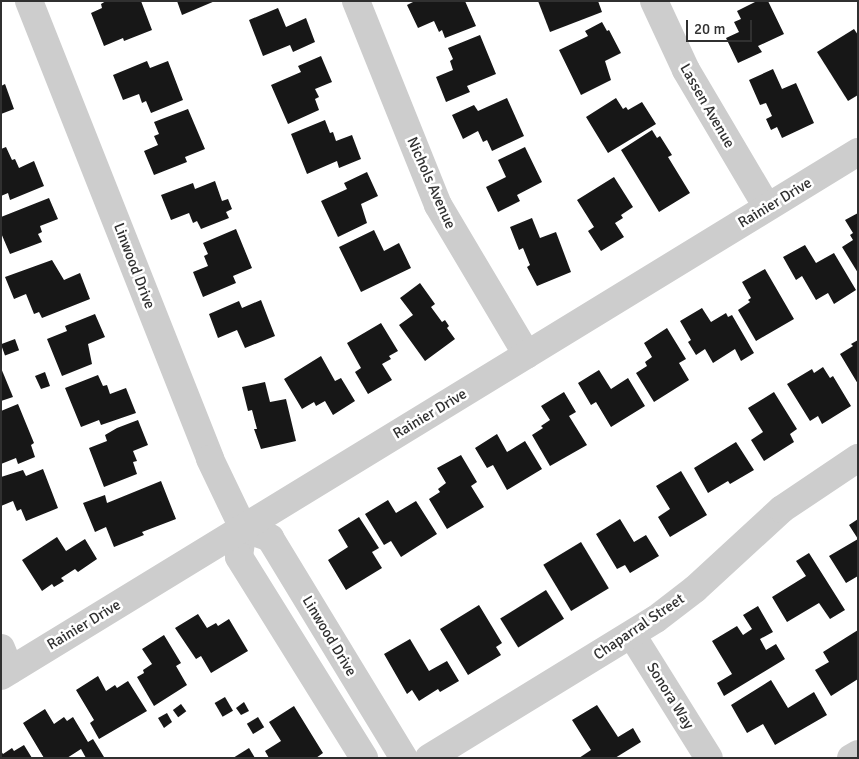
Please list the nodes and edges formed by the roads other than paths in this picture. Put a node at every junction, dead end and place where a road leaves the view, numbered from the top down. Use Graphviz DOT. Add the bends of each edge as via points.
graph roads {
  1 [pos="29,1"];
  2 [pos="356,1"];
  3 [pos="654,1"];
  4 [pos="858,152"];
  5 [pos="767,207"];
  6 [pos="527,355"];
  7 [pos="858,458"];
  8 [pos="243,528"];
  9 [pos="632,635"];
  10 [pos="4,665"];
  11 [pos="858,754"];
  12 [pos="364,758"];
  13 [pos="404,758"];
  14 [pos="429,758"];
  15 [pos="709,758"];
  16 [pos="851,758"];
  1 -- 8 [label="street, Linwood Drive" via="210,459"];
  2 -- 6 [label="street, Nichols Avenue" via="438,205"];
  3 -- 5 [label="street, Lassen Avenue" via="686,70"];
  4 -- 5 [label="street, Rainier Drive"];
  5 -- 6 [label="street, Rainier Drive"];
  6 -- 8 [label="street, Rainier Drive"];
  7 -- 9 [label="street, Chaparral Street" via="782,509 683,598"];
  8 -- 10 [label="street, Rainier Drive"];
  8 -- 12 [label="street" via="239,557"];
  8 -- 13 [label="street, Linwood Drive" via="270,538"];
  9 -- 14 [label="street, Chaparral Street"];
  9 -- 15 [label="street, Sonora Way"];
  11 -- 16 [label="street"];
}
